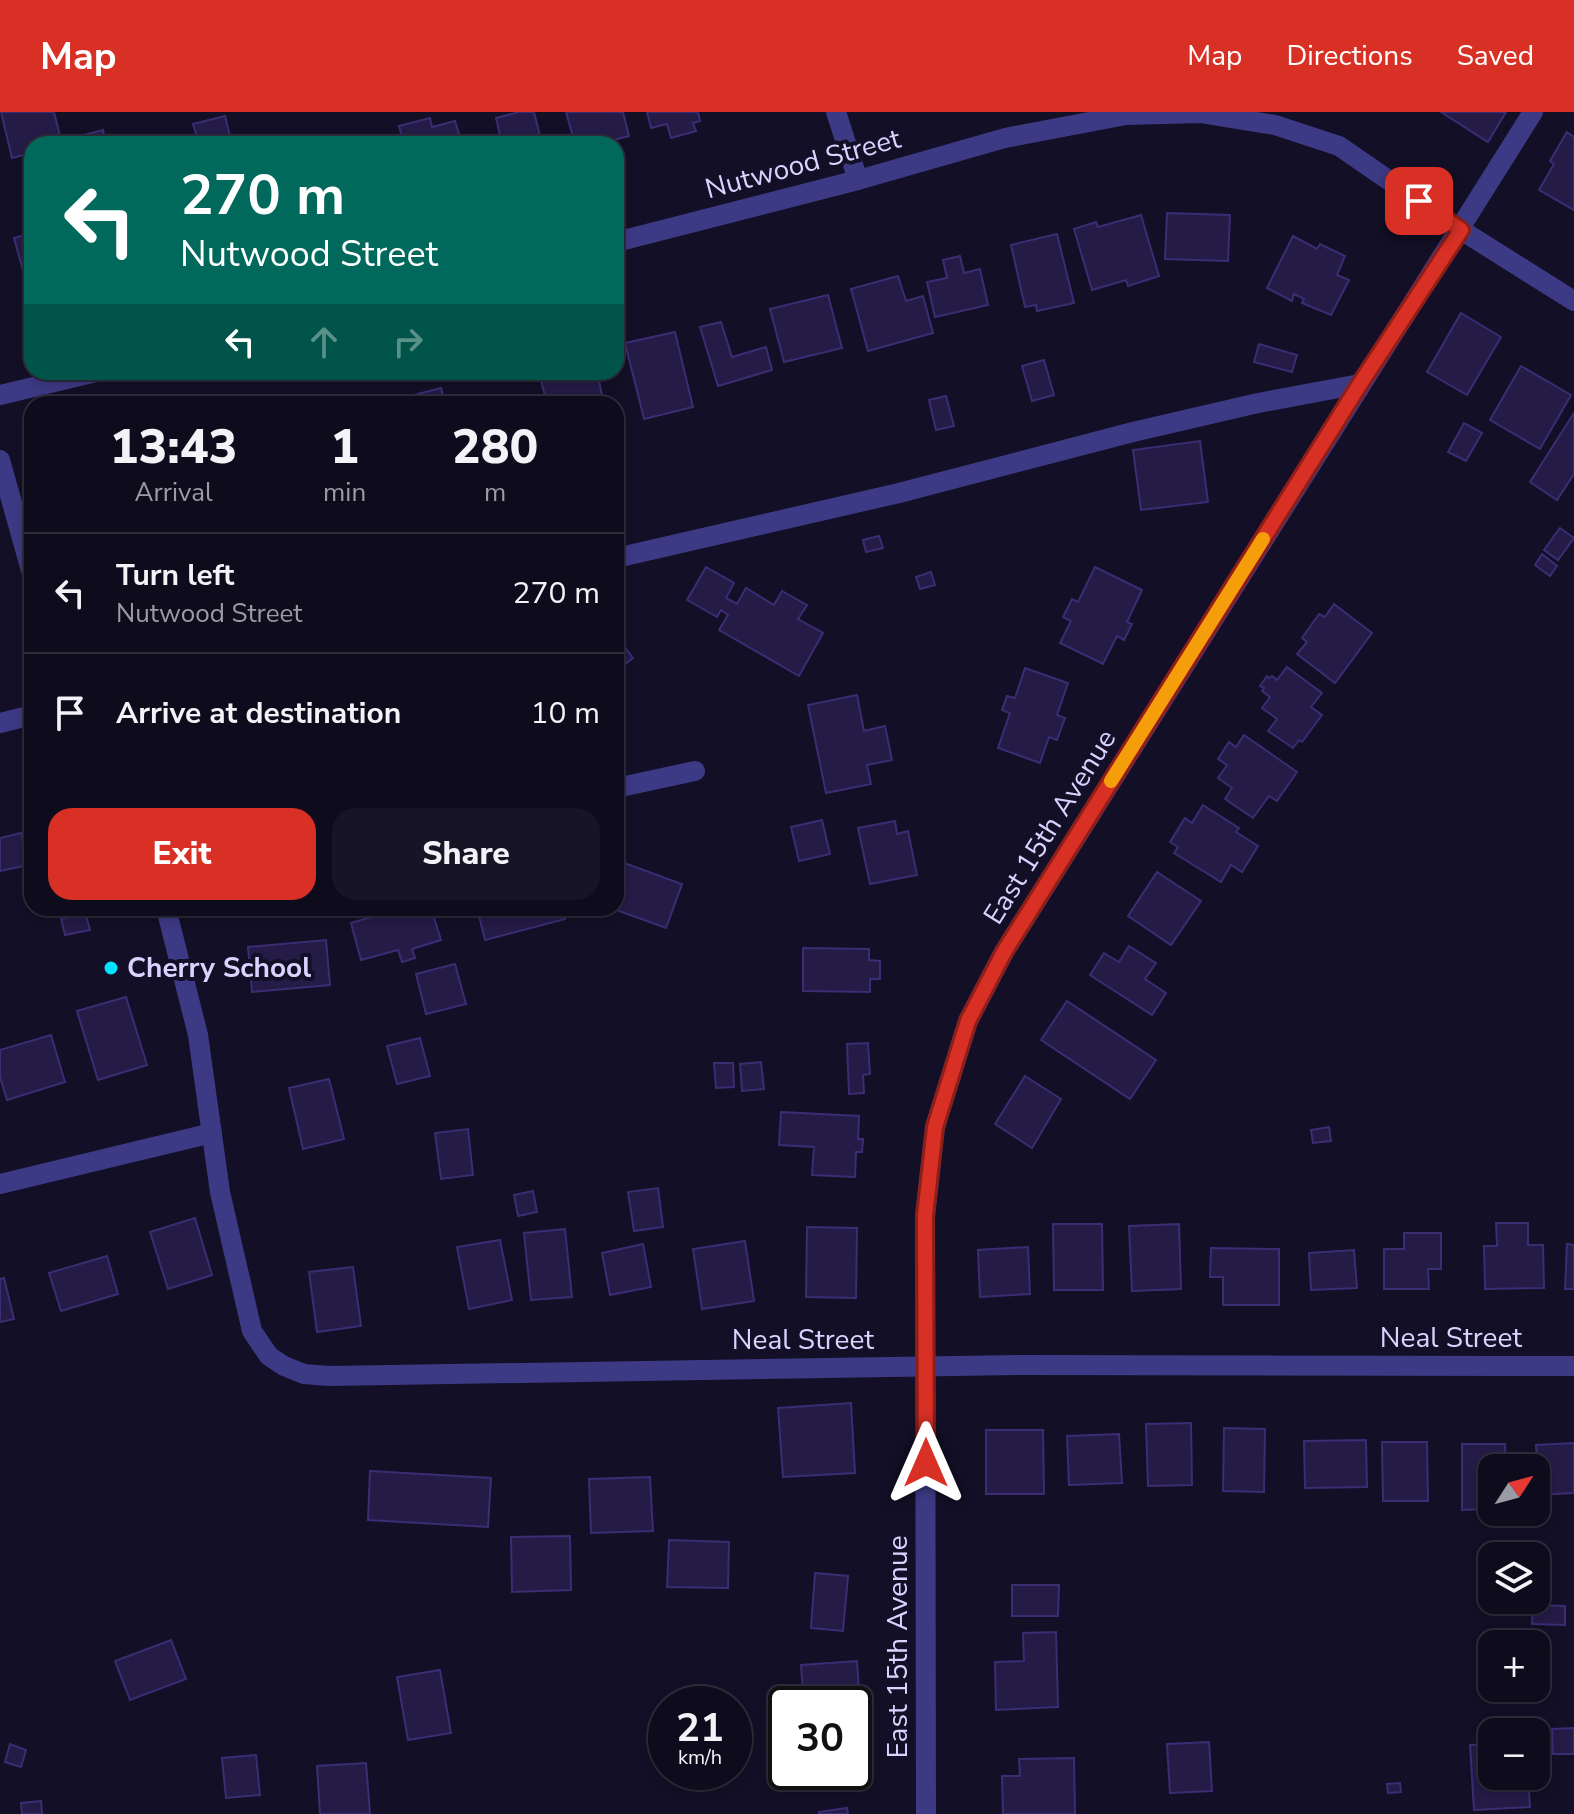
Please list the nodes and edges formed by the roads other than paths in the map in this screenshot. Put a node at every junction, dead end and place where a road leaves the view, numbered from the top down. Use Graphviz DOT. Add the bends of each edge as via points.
graph roads {
  1 [pos="836,112"];
  2 [pos="1533,112"];
  3 [pos="858,180"];
  4 [pos="1461,230"];
  5 [pos="624,240"];
  6 [pos="1574,301"];
  7 [pos="63,380"];
  8 [pos="1360,384"];
  9 [pos="0,395"];
  10 [pos="0,460"];
  11 [pos="24,546"];
  12 [pos="624,556"];
  13 [pos="24,717"];
  14 [pos="0,723"];
  15 [pos="695,771"];
  16 [pos="624,786"];
  17 [pos="168,916"];
  18 [pos="212,1133"];
  19 [pos="0,1184"];
  20 [pos="1574,1366"];
  21 [pos="926,1368"];
  22 [pos="926,1814"];
  1 -- 3 [label="street"];
  2 -- 4 [label="street, East 15th Avenue"];
  3 -- 4 [label="street, Nutwood Street" via="1020,135 1126,115 1200,113 1275,125 1339,146"];
  3 -- 5 [label="street, Nutwood Street"];
  4 -- 6 [label="street, Nutwood Street"];
  4 -- 8 [label="street, East 15th Avenue"];
  7 -- 9 [label="street"];
  8 -- 12 [label="street" via="1231,409"];
  8 -- 21 [label="street, East 15th Avenue" via="1004,952 968,1021 935,1127 925,1216"];
  10 -- 11 [label="street"];
  13 -- 14 [label="street"];
  15 -- 16 [label="street"];
  17 -- 18 [label="street, Neal Street" via="198,1035"];
  18 -- 19 [label="street"];
  18 -- 21 [label="street, Neal Street" via="252,1331 269,1356 295,1371 329,1376"];
  20 -- 21 [label="street, Neal Street"];
  21 -- 22 [label="street, East 15th Avenue"];
}
